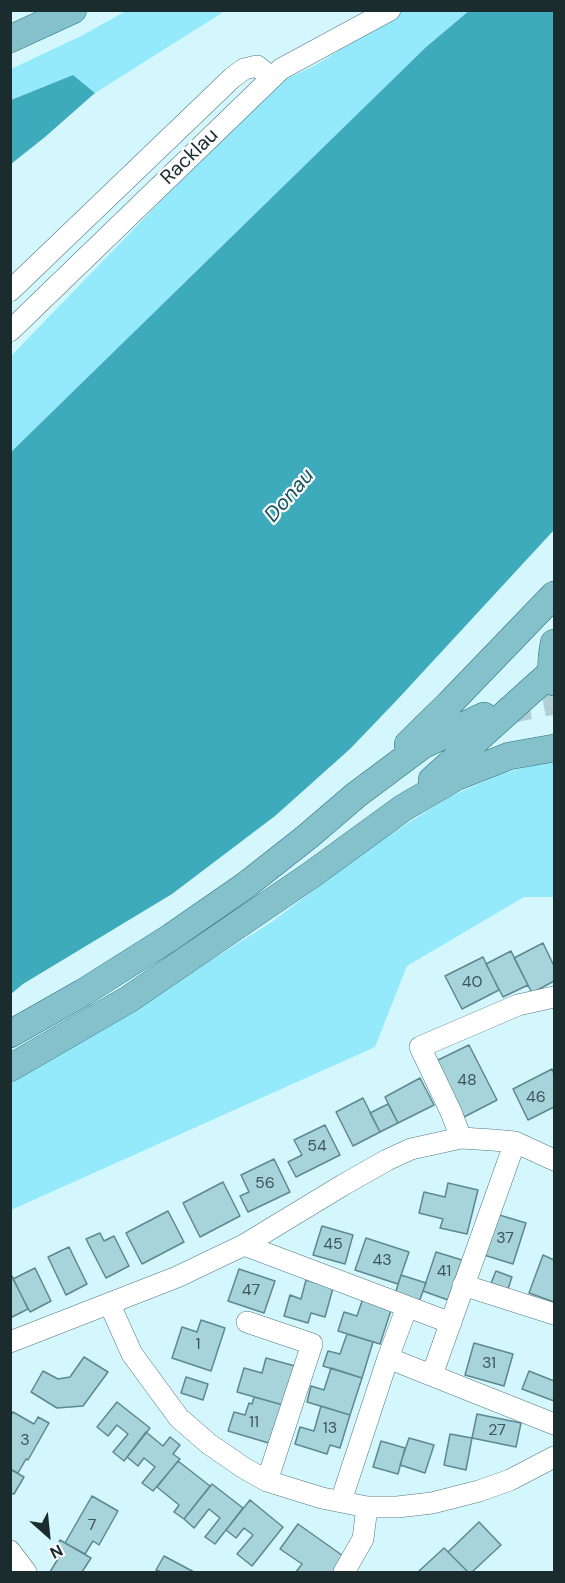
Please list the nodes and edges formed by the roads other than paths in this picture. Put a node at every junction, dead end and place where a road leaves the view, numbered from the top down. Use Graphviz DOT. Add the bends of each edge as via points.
graph roads {
  1 [pos="73,10"];
  2 [pos="390,10"];
  3 [pos="10,39"];
  4 [pos="272,77"];
  5 [pos="10,291"];
  6 [pos="10,331"];
  7 [pos="555,595"];
  8 [pos="555,643"];
  9 [pos="554,675"];
  10 [pos="483,716"];
  11 [pos="555,748"];
  12 [pos="356,795"];
  13 [pos="403,808"];
  14 [pos="555,997"];
  15 [pos="10,1034"];
  16 [pos="10,1068"];
  17 [pos="461,1138"];
  18 [pos="514,1142"];
  19 [pos="555,1160"];
  20 [pos="244,1245"];
  21 [pos="463,1285"];
  22 [pos="110,1305"];
  23 [pos="407,1307"];
  24 [pos="555,1314"];
  25 [pos="247,1322"];
  26 [pos="451,1323"];
  27 [pos="10,1342"];
  28 [pos="388,1358"];
  29 [pos="432,1375"];
  30 [pos="555,1424"];
  31 [pos="555,1457"];
  32 [pos="267,1481"];
  33 [pos="341,1502"];
  34 [pos="367,1507"];
  35 [pos="10,1551"];
  36 [pos="26,1572"];
  37 [pos="344,1572"];
  1 -- 3 [label="main road"];
  2 -- 4 [label="street, Racklau"];
  4 -- 5 [label="street" via="258,66 244,69 232,78"];
  4 -- 6 [label="street, Racklau"];
  7 -- 12 [label="main road"];
  8 -- 9 [label="main road"];
  9 -- 13 [label="main road"];
  10 -- 12 [label="main road" via="423,745"];
  11 -- 13 [label="main road" via="483,765"];
  12 -- 15 [label="main road" via="246,885 84,992"];
  13 -- 16 [label="main road" via="129,999"];
  14 -- 17 [label="street" via="518,1005 420,1047"];
  17 -- 18 [label="street"];
  17 -- 20 [label="street" via="411,1149 387,1160"];
  18 -- 19 [label="street"];
  18 -- 21 [label="street"];
  20 -- 22 [label="street"];
  20 -- 23 [label="street"];
  21 -- 24 [label="street"];
  21 -- 26 [label="street"];
  22 -- 27 [label="street"];
  22 -- 32 [label="street" via="132,1354 179,1418 209,1444"];
  23 -- 26 [label="street"];
  23 -- 28 [label="street"];
  25 -- 32 [label="street" via="312,1344"];
  26 -- 29 [label="street"];
  28 -- 29 [label="street"];
  28 -- 33 [label="street"];
  29 -- 30 [label="street"];
  31 -- 34 [label="street" via="510,1480 460,1497 397,1507"];
  32 -- 33 [label="street"];
  33 -- 34 [label="street"];
  34 -- 37 [label="street" via="363,1539"];
  35 -- 36 [label="street"];
}
